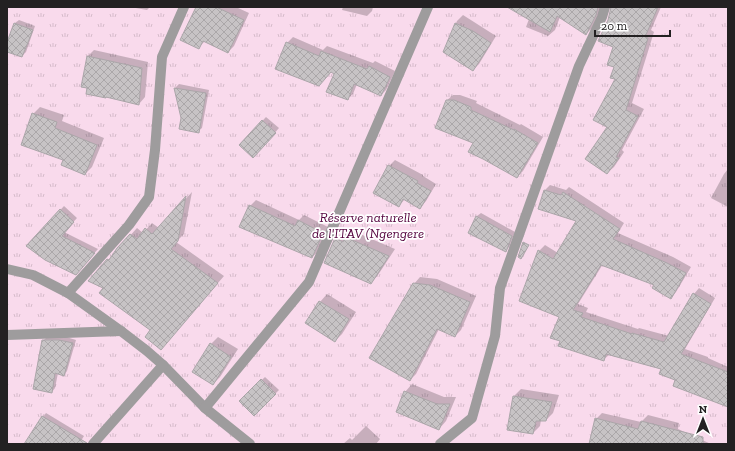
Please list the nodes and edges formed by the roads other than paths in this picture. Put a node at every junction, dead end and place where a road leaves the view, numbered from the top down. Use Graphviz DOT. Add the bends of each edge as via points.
graph roads {
  1 [pos="184,7"];
  2 [pos="428,7"];
  3 [pos="605,7"];
  4 [pos="7,269"];
  5 [pos="68,293"];
  6 [pos="121,331"];
  7 [pos="7,335"];
  8 [pos="163,365"];
  9 [pos="205,408"];
  10 [pos="93,444"];
  11 [pos="250,444"];
  12 [pos="440,444"];
  1 -- 5 [label="street" via="162,57 149,197 129,226"];
  2 -- 9 [label="street" via="310,282"];
  3 -- 12 [label="street" via="579,66 500,288 494,336 472,418"];
  4 -- 5 [label="street" via="33,275"];
  5 -- 6 [label="street"];
  6 -- 7 [label="street"];
  6 -- 8 [label="street"];
  8 -- 9 [label="street"];
  8 -- 10 [label="street"];
  9 -- 11 [label="street"];
}
